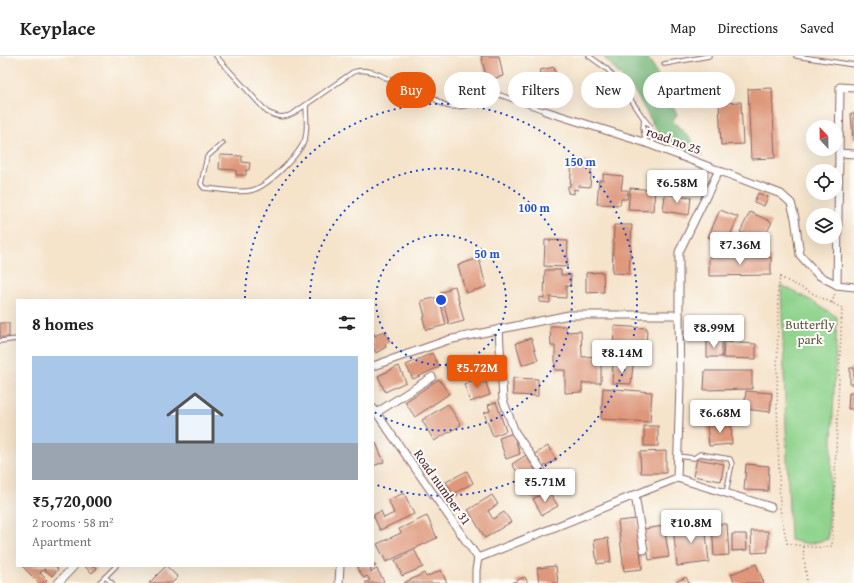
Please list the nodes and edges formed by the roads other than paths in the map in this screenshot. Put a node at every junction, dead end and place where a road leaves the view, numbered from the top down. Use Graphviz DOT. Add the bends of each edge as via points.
graph roads {
  1 [pos="216,56"];
  2 [pos="589,56"];
  3 [pos="709,56"];
  4 [pos="796,56"];
  5 [pos="825,56"];
  6 [pos="821,59"];
  7 [pos="664,64"];
  8 [pos="854,65"];
  9 [pos="854,88"];
  10 [pos="306,105"];
  11 [pos="545,111"];
  12 [pos="644,119"];
  13 [pos="840,120"];
  14 [pos="223,143"];
  15 [pos="650,144"];
  16 [pos="842,153"];
  17 [pos="854,154"];
  18 [pos="839,156"];
  19 [pos="719,170"];
  20 [pos="836,287"];
  21 [pos="854,287"];
  22 [pos="679,315"];
  23 [pos="499,328"];
  24 [pos="16,339"];
  25 [pos="0,340"];
  26 [pos="374,366"];
  27 [pos="432,377"];
  28 [pos="374,411"];
  29 [pos="678,456"];
  30 [pos="677,478"];
  31 [pos="550,482"];
  32 [pos="726,493"];
  33 [pos="635,495"];
  34 [pos="771,507"];
  35 [pos="644,550"];
  36 [pos="478,558"];
  37 [pos="73,567"];
  38 [pos="115,567"];
  39 [pos="340,567"];
  40 [pos="105,577"];
  41 [pos="58,583"];
  42 [pos="99,583"];
  43 [pos="112,583"];
  44 [pos="339,583"];
  45 [pos="476,583"];
  1 -- 10 [label="lane" via="267,112 277,117 287,117"];
  2 -- 12 [label="lane" via="607,69"];
  3 -- 7 [label="lane"];
  4 -- 6 [label="lane"];
  5 -- 6 [label="lane"];
  6 -- 8 [label="lane"];
  9 -- 13 [label="street" via="840,87"];
  10 -- 11 [label="lane" via="359,70 384,76 403,86 426,92 432,98 451,107 474,104 500,94"];
  10 -- 14 [label="lane" via="306,131 301,147 264,185 243,191 204,188 201,184 208,157"];
  11 -- 15 [label="street, road no 25"];
  12 -- 15 [label="lane" via="643,128"];
  12 -- 15 [label="lane" via="650,126"];
  15 -- 19 [label="street, road no 25"];
  16 -- 17 [label="street"];
  18 -- 20 [label="street"];
  19 -- 20 [label="street, road no 25" via="781,194 791,203 800,255 818,275"];
  19 -- 22 [label="street" via="679,252"];
  20 -- 21 [label="street, road no 25"];
  22 -- 23 [label="street" via="569,315"];
  22 -- 29 [label="street"];
  23 -- 26 [label="street" via="448,340"];
  23 -- 31 [label="street" via="503,400 515,432"];
  24 -- 25 [label="lane"];
  27 -- 28 [label="street"];
  28 -- 36 [label="street, Road number 31"];
  29 -- 30 [label="street"];
  29 -- 32 [label="lane" via="694,458 700,454 730,459 732,464"];
  30 -- 32 [label="street"];
  30 -- 33 [label="street"];
  32 -- 34 [label="street"];
  33 -- 35 [label="street"];
  33 -- 36 [label="street"];
  36 -- 45 [label="street"];
  37 -- 41 [label="street"];
  38 -- 40 [label="lane"];
  39 -- 44 [label="street"];
  40 -- 42 [label="lane"];
  40 -- 43 [label="lane"];
}
